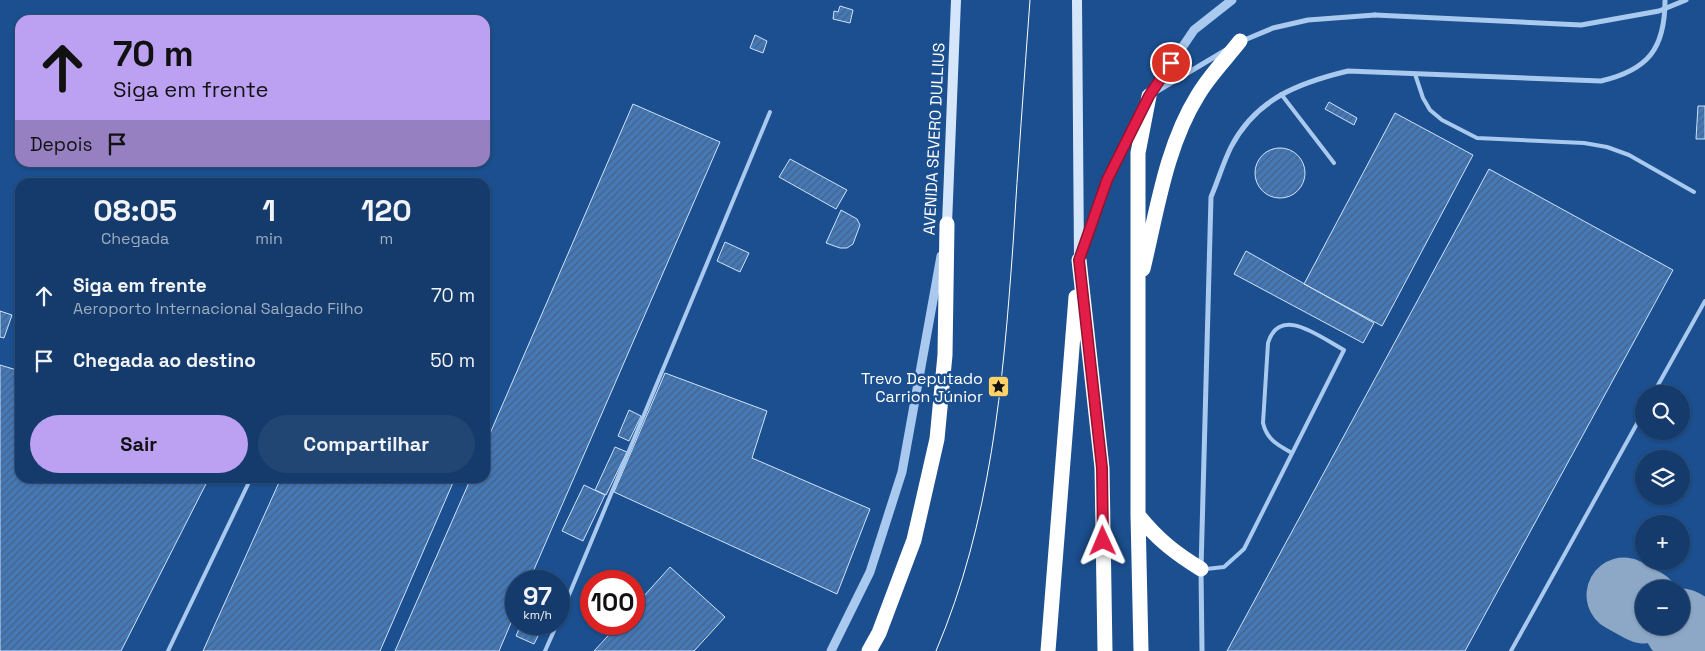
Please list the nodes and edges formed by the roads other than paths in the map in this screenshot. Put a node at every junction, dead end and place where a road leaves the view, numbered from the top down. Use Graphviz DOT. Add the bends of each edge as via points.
graph roads {
  1 [pos="956,0"];
  2 [pos="1077,0"];
  3 [pos="1232,0"];
  4 [pos="1665,0"];
  5 [pos="1686,0"];
  6 [pos="1240,41"];
  7 [pos="1415,74"];
  8 [pos="1280,94"];
  9 [pos="1149,96"];
  10 [pos="770,112"];
  11 [pos="1334,163"];
  12 [pos="1694,192"];
  13 [pos="946,224"];
  14 [pos="1079,260"];
  15 [pos="1137,297"];
  16 [pos="1705,301"];
  17 [pos="1659,385"];
  18 [pos="1635,427"];
  19 [pos="1292,453"];
  20 [pos="249,483"];
  21 [pos="1138,515"];
  22 [pos="1201,569"];
  23 [pos="570,593"];
  24 [pos="552,635"];
  25 [pos="168,651"];
  26 [pos="544,651"];
  27 [pos="831,651"];
  28 [pos="869,651"];
  29 [pos="1048,651"];
  30 [pos="1105,651"];
  31 [pos="1141,651"];
  32 [pos="1202,651"];
  33 [pos="1511,651"];
  1 -- 13 [label="main road, AVENIDA SEVERO DULLIUS"];
  2 -- 14 [label="main road"];
  3 -- 9 [label="street" via="1194,30"];
  4 -- 7 [label="street" via="1665,26 1650,57 1626,75 1601,81"];
  5 -- 6 [label="street, bridge" via="1659,10 1581,25 1375,16 1308,20 1273,28"];
  6 -- 9 [label="street"];
  6 -- 15 [label="highway" via="1198,95 1179,133 1164,178"];
  7 -- 8 [label="street" via="1348,71 1313,79"];
  7 -- 12 [label="lane" via="1430,110 1477,138 1607,147 1629,155"];
  8 -- 11 [label="lane"];
  8 -- 22 [label="street" via="1254,114 1231,147 1211,197"];
  9 -- 14 [label="street" via="1107,180"];
  9 -- 15 [label="highway" via="1138,153"];
  10 -- 23 [label="lane"];
  13 -- 27 [label="street, AVENIDA SEVERO DULLIUS" via="902,472 870,572"];
  13 -- 28 [label="highway" via="945,354 937,439 914,540 879,633"];
  14 -- 29 [label="highway"];
  14 -- 30 [label="highway" via="1102,468"];
  15 -- 21 [label="highway"];
  16 -- 17 [label="lane"];
  18 -- 33 [label="lane"];
  19 -- 19 [label="lane" via="1344,350 1288,323 1278,326 1268,343 1264,423 1266,434"];
  19 -- 22 [label="lane" via="1244,549 1224,566"];
  20 -- 25 [label="lane"];
  21 -- 22 [label="highway" via="1155,537"];
  21 -- 31 [label="highway"];
  22 -- 32 [label="street"];
  24 -- 26 [label="lane"];
}
